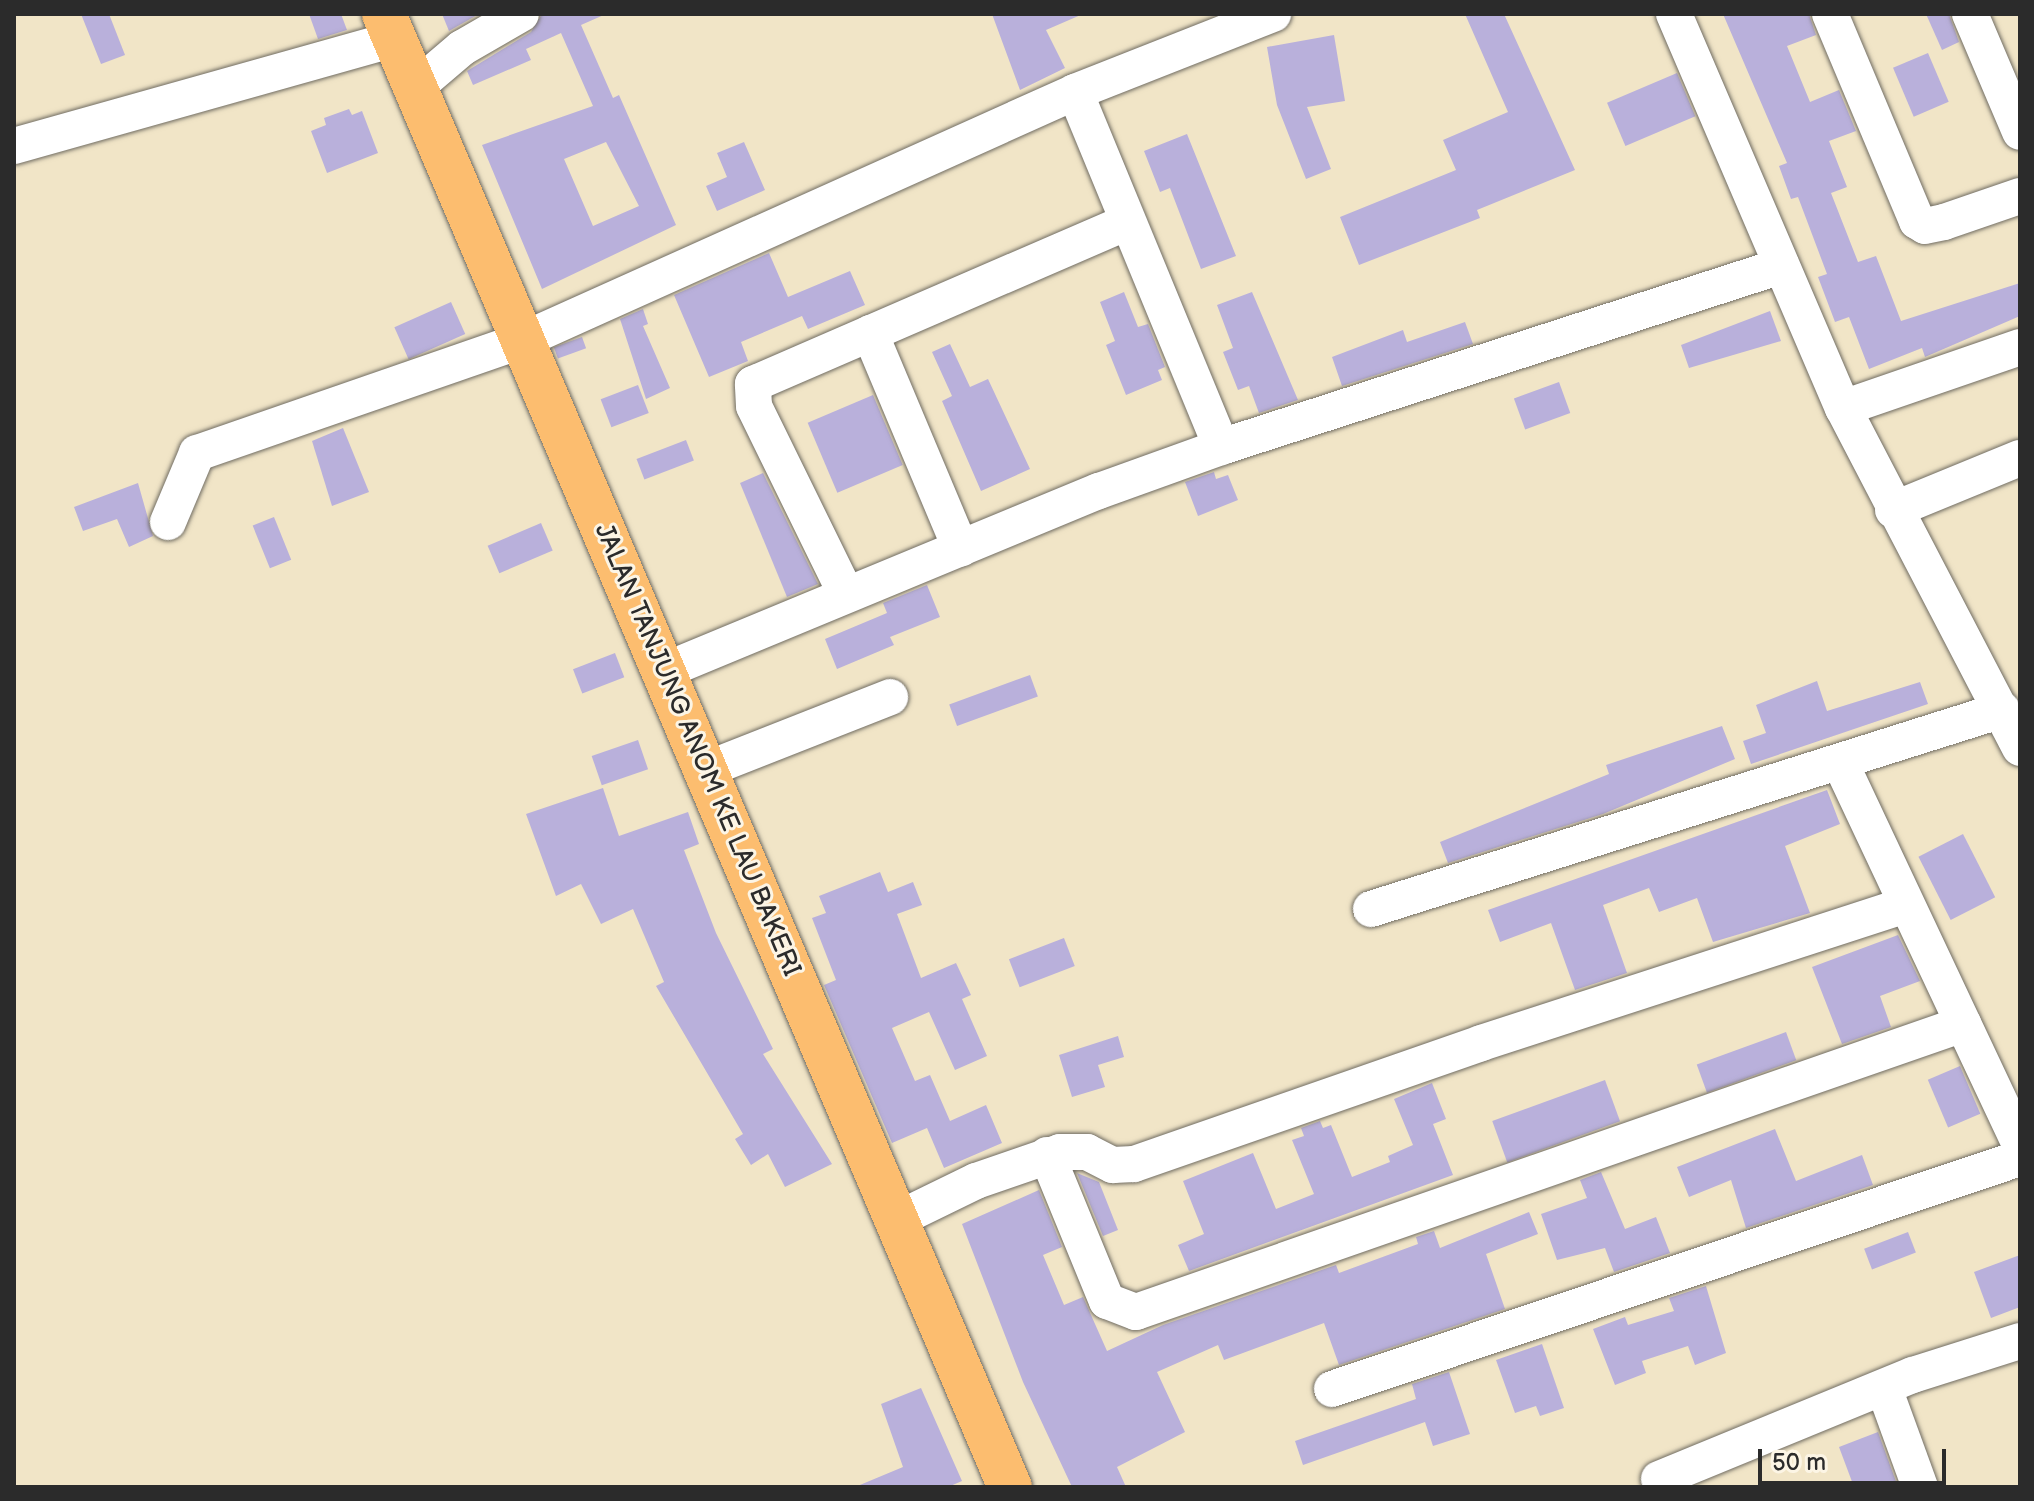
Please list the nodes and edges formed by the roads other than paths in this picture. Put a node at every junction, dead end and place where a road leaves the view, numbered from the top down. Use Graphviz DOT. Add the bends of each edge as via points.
graph roads {
  1 [pos="521,14"];
  2 [pos="1273,14"];
  3 [pos="1674,14"];
  4 [pos="1830,14"];
  5 [pos="1970,14"];
  6 [pos="1229,23"];
  7 [pos="389,27"];
  8 [pos="415,88"];
  9 [pos="1075,92"];
  10 [pos="2020,132"];
  11 [pos="14,146"];
  12 [pos="2020,196"];
  13 [pos="1128,222"];
  14 [pos="1781,266"];
  15 [pos="870,333"];
  16 [pos="523,340"];
  17 [pos="2020,347"];
  18 [pos="1843,408"];
  19 [pos="1221,447"];
  20 [pos="2020,458"];
  21 [pos="1893,510"];
  22 [pos="168,522"];
  23 [pos="961,549"];
  24 [pos="846,594"];
  25 [pos="678,671"];
  26 [pos="890,697"];
  27 [pos="2002,710"];
  28 [pos="2020,748"];
  29 [pos="1840,762"];
  30 [pos="705,770"];
  31 [pos="1906,905"];
  32 [pos="1371,909"];
  33 [pos="1963,1024"];
  34 [pos="2020,1144"];
  35 [pos="1047,1155"];
  36 [pos="2020,1158"];
  37 [pos="896,1220"];
  38 [pos="2020,1341"];
  39 [pos="1884,1388"];
  40 [pos="1332,1389"];
  41 [pos="1659,1479"];
  42 [pos="1010,1487"];
  43 [pos="1920,1487"];
  1 -- 8 [label="street" via="462,48"];
  2 -- 6 [label="street"];
  3 -- 14 [label="street"];
  4 -- 12 [label="street" via="1917,221 1925,226 1944,222"];
  5 -- 10 [label="street"];
  6 -- 9 [label="street"];
  7 -- 8 [label="main road, JALAN TANJUNG ANOM KE LAU BAKERI"];
  7 -- 11 [label="street"];
  8 -- 16 [label="main road, JALAN TANJUNG ANOM KE LAU BAKERI"];
  9 -- 13 [label="street"];
  9 -- 16 [label="street"];
  13 -- 15 [label="street"];
  13 -- 19 [label="street"];
  14 -- 18 [label="street"];
  14 -- 19 [label="street"];
  15 -- 23 [label="street"];
  15 -- 24 [label="street" via="762,378 750,394"];
  16 -- 22 [label="street" via="197,453"];
  16 -- 25 [label="main road, JALAN TANJUNG ANOM KE LAU BAKERI"];
  17 -- 18 [label="street"];
  18 -- 21 [label="street"];
  19 -- 23 [label="street"];
  20 -- 21 [label="street"];
  21 -- 27 [label="street"];
  23 -- 24 [label="street"];
  24 -- 25 [label="street"];
  25 -- 30 [label="main road, JALAN TANJUNG ANOM KE LAU BAKERI"];
  26 -- 30 [label="street"];
  27 -- 28 [label="street"];
  27 -- 29 [label="street"];
  29 -- 31 [label="street"];
  29 -- 32 [label="street"];
  30 -- 37 [label="main road, JALAN TANJUNG ANOM KE LAU BAKERI"];
  31 -- 33 [label="street"];
  31 -- 35 [label="street" via="1481,1043 1134,1164 1113,1165 1087,1152"];
  33 -- 34 [label="street"];
  33 -- 35 [label="street" via="1136,1312 1107,1301"];
  35 -- 37 [label="street" via="976,1181"];
  36 -- 40 [label="street"];
  37 -- 42 [label="main road, JALAN TANJUNG ANOM KE LAU BAKERI"];
  38 -- 39 [label="street"];
  39 -- 41 [label="street"];
  39 -- 43 [label="street"];
}
